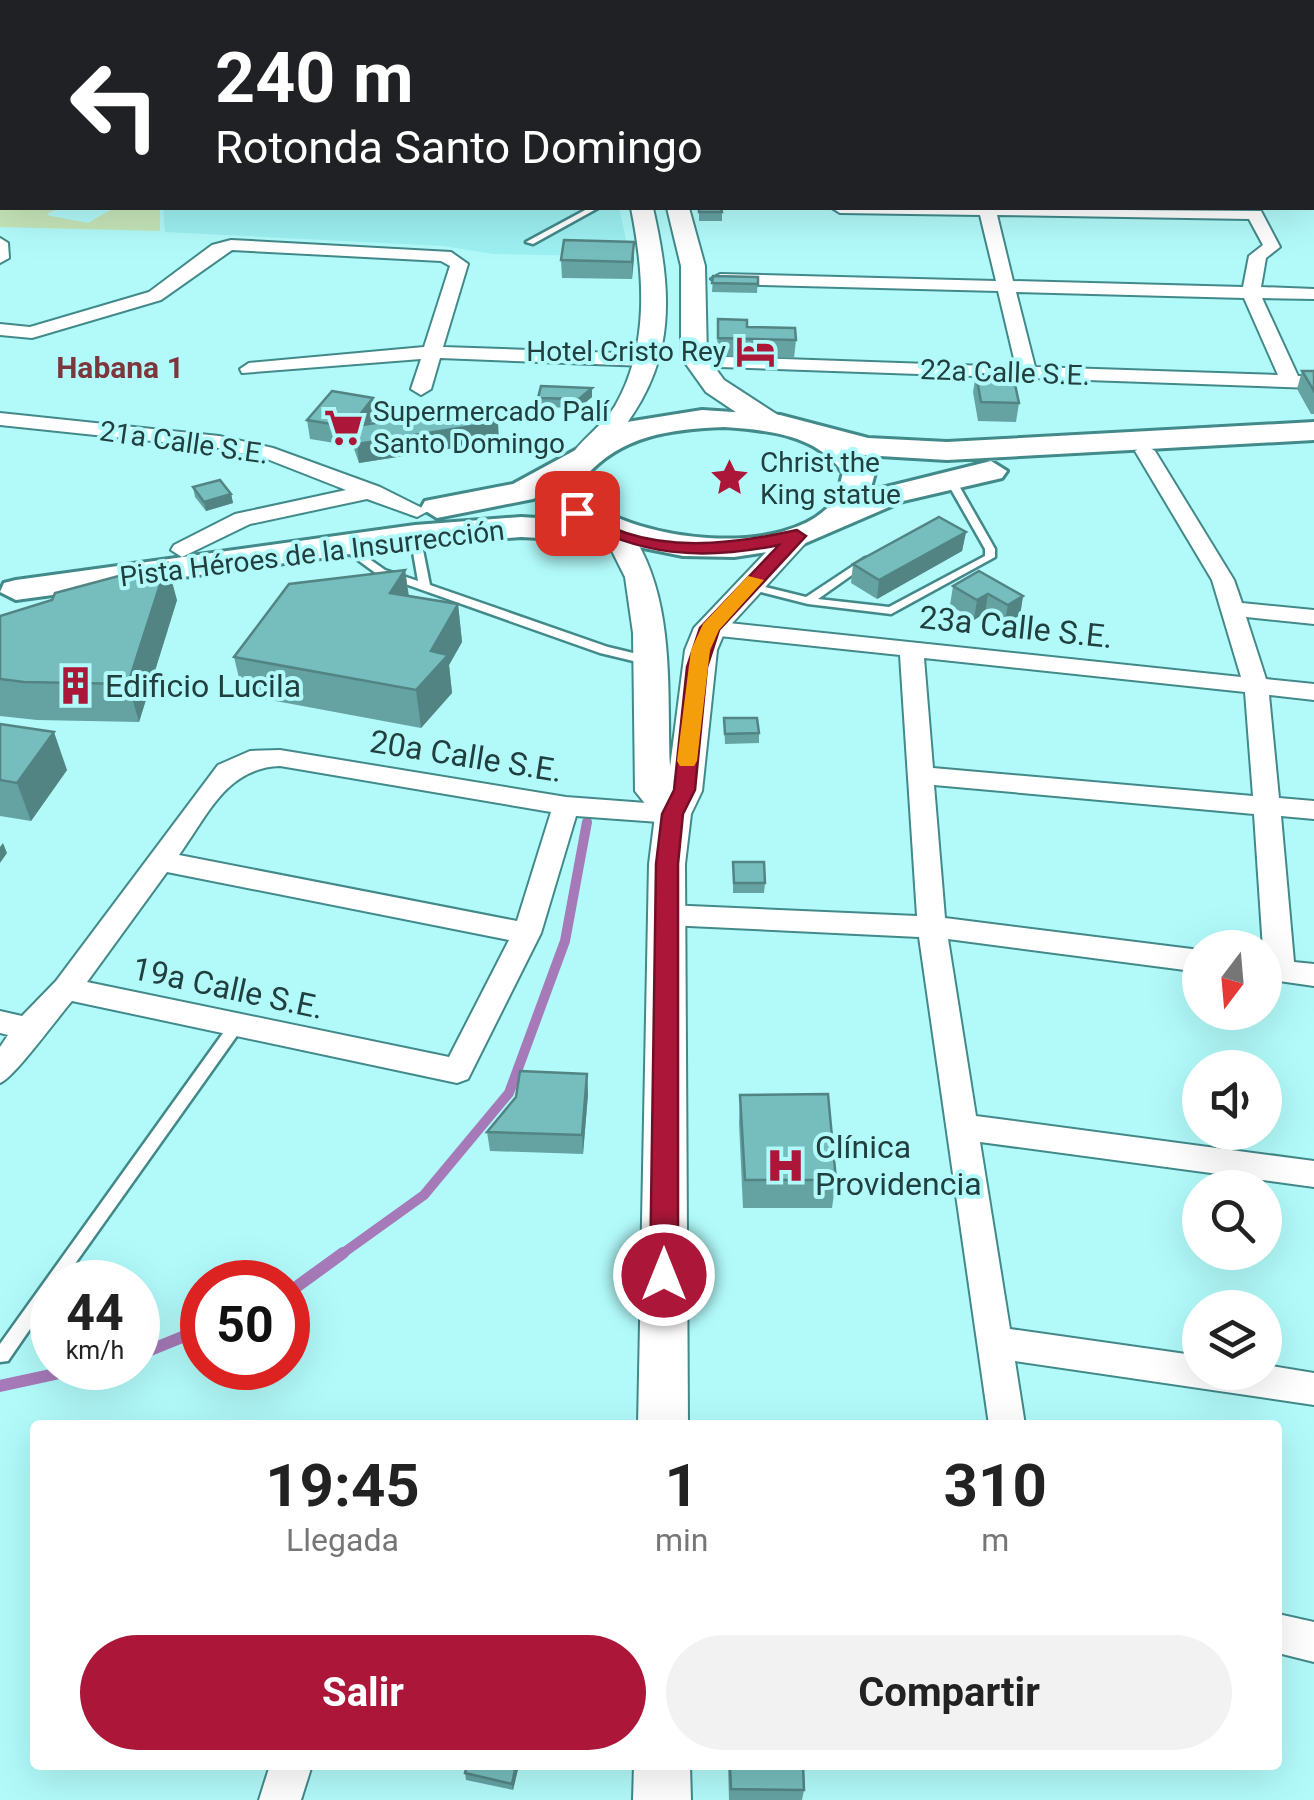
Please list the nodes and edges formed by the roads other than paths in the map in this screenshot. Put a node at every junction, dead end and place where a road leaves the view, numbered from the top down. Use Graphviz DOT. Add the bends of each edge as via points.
graph roads {
  1 [pos="590,210"];
  2 [pos="642,210"];
  3 [pos="679,210"];
  4 [pos="987,210"];
  5 [pos="1041,210"];
  6 [pos="530,242"];
  7 [pos="0,243"];
  8 [pos="0,258"];
  9 [pos="713,279"];
  10 [pos="1008,286"];
  11 [pos="1251,293"];
  12 [pos="1314,294"];
  13 [pos="5,337"];
  14 [pos="434,352"];
  15 [pos="646,360"];
  16 [pos="697,362"];
  17 [pos="249,368"];
  18 [pos="1027,374"];
  19 [pos="1291,382"];
  20 [pos="1314,382"];
  21 [pos="421,388"];
  22 [pos="0,419"];
  23 [pos="784,426"];
  24 [pos="1303,433"];
  25 [pos="1145,451"];
  26 [pos="582,458"];
  27 [pos="949,478"];
  28 [pos="373,490"];
  29 [pos="968,513"];
  30 [pos="950,520"];
  31 [pos="416,523"];
  32 [pos="812,530"];
  33 [pos="615,535"];
  34 [pos="341,544"];
  35 [pos="182,550"];
  36 [pos="875,556"];
  37 [pos="749,586"];
  38 [pos="425,587"];
  39 [pos="8,592"];
  40 [pos="808,601"];
  41 [pos="1232,609"];
  42 [pos="1314,617"];
  43 [pos="710,628"];
  44 [pos="911,648"];
  45 [pos="650,661"];
  46 [pos="1256,685"];
  47 [pos="1314,692"];
  48 [pos="920,775"];
  49 [pos="1267,804"];
  50 [pos="566,806"];
  51 [pos="1314,810"];
  52 [pos="672,814"];
  53 [pos="159,860"];
  54 [pos="666,915"];
  55 [pos="932,927"];
  56 [pos="1272,930"];
  57 [pos="527,932"];
  58 [pos="1182,959"];
  59 [pos="1282,971"];
  60 [pos="1314,976"];
  61 [pos="66,990"];
  62 [pos="14,1026"];
  63 [pos="236,1026"];
  64 [pos="0,1072"];
  65 [pos="964,1127"];
  66 [pos="1314,1174"];
  67 [pos="69,1260"];
  68 [pos="30,1315"];
  69 [pos="994,1342"];
  70 [pos="2,1355"];
  71 [pos="1182,1369"];
  72 [pos="1282,1383"];
  73 [pos="1314,1388"];
  74 [pos="663,1420"];
  75 [pos="1006,1420"];
  76 [pos="1282,1635"];
  77 [pos="1314,1642"];
  78 [pos="289,1770"];
  79 [pos="662,1770"];
  80 [pos="280,1800"];
  81 [pos="662,1800"];
  1 -- 6 [label="lane"];
  2 -- 15 [label="main road" via="655,285"];
  3 -- 16 [label="main road" via="693,266 690,342"];
  4 -- 10 [label="street"];
  5 -- 11 [label="street" via="1255,214 1272,247 1258,256"];
  7 -- 8 [label="street"];
  9 -- 10 [label="street"];
  10 -- 11 [label="street"];
  10 -- 18 [label="street"];
  11 -- 12 [label="street"];
  11 -- 19 [label="street"];
  13 -- 14 [label="street" via="139,303 231,245 456,259"];
  14 -- 15 [label="street"];
  14 -- 17 [label="street"];
  14 -- 21 [label="street"];
  15 -- 26 [label="main road" via="627,408"];
  16 -- 18 [label="street, 22a Calle S.E."];
  16 -- 23 [label="main road" via="715,386"];
  18 -- 19 [label="street, 22a Calle S.E."];
  19 -- 20 [label="street, 22a Calle S.E."];
  22 -- 28 [label="street, 21a Calle S.E." via="219,442"];
  23 -- 24 [label="main road" via="852,445 916,451"];
  23 -- 26 [label="main road, Pista Héroes de la Insurrección" via="724,418 670,422 621,434"];
  23 -- 32 [label="main road" via="842,452 858,474 855,496"];
  24 -- 25 [label="main road"];
  25 -- 27 [label="main road"];
  25 -- 41 [label="street" via="1224,580"];
  26 -- 31 [label="main road, Pista Héroes de la Insurrección" via="522,492"];
  26 -- 33 [label="main road" via="566,484 570,503"];
  27 -- 29 [label="lane"];
  27 -- 32 [label="main road" via="878,496"];
  28 -- 31 [label="street, 21a Calle S.E."];
  28 -- 35 [label="street" via="243,520"];
  29 -- 30 [label="lane"];
  29 -- 40 [label="lane" via="990,557 901,609"];
  31 -- 33 [label="main road, Pista Héroes de la Insurrección"];
  31 -- 34 [label="main road, Pista Héroes de la Insurrección"];
  31 -- 35 [label="main road, Pista Héroes de la Insurrección"];
  31 -- 38 [label="lane"];
  32 -- 33 [label="main road, Pista Héroes de la Insurrección" via="713,549"];
  32 -- 37 [label="main road"];
  33 -- 45 [label="main road" via="640,577"];
  34 -- 38 [label="lane" via="381,572"];
  34 -- 39 [label="main road, Pista Héroes de la Insurrección"];
  35 -- 39 [label="main road, Pista Héroes de la Insurrección" via="104,563"];
  36 -- 40 [label="lane"];
  37 -- 40 [label="lane"];
  37 -- 43 [label="main road"];
  38 -- 45 [label="lane"];
  41 -- 42 [label="street"];
  41 -- 46 [label="street"];
  43 -- 44 [label="street, 23a Calle S.E."];
  43 -- 52 [label="main road" via="694,686 684,790"];
  44 -- 46 [label="street, 23a Calle S.E."];
  44 -- 48 [label="street"];
  45 -- 52 [label="main road" via="653,791"];
  46 -- 47 [label="street, 23a Calle S.E."];
  46 -- 49 [label="street"];
  48 -- 49 [label="street"];
  48 -- 55 [label="street"];
  49 -- 51 [label="street"];
  49 -- 56 [label="street"];
  50 -- 52 [label="street, 20a Calle S.E."];
  50 -- 53 [label="street, 20a Calle S.E." via="280,758 250,759 227,771"];
  50 -- 57 [label="street"];
  52 -- 54 [label="main road"];
  53 -- 57 [label="street"];
  53 -- 61 [label="street"];
  54 -- 55 [label="street"];
  54 -- 74 [label="main road"];
  55 -- 58 [label="street"];
  55 -- 65 [label="street"];
  57 -- 63 [label="street, 19a Calle S.E." via="457,1071"];
  59 -- 60 [label="street"];
  61 -- 62 [label="street"];
  61 -- 63 [label="street, 19a Calle S.E."];
  62 -- 64 [label="street"];
  63 -- 67 [label="lane"];
  65 -- 66 [label="street"];
  65 -- 69 [label="street"];
  68 -- 70 [label="lane"];
  69 -- 71 [label="street"];
  69 -- 75 [label="street"];
  72 -- 73 [label="street"];
  76 -- 77 [label="street"];
  78 -- 80 [label="street"];
  79 -- 81 [label="main road"];
}
